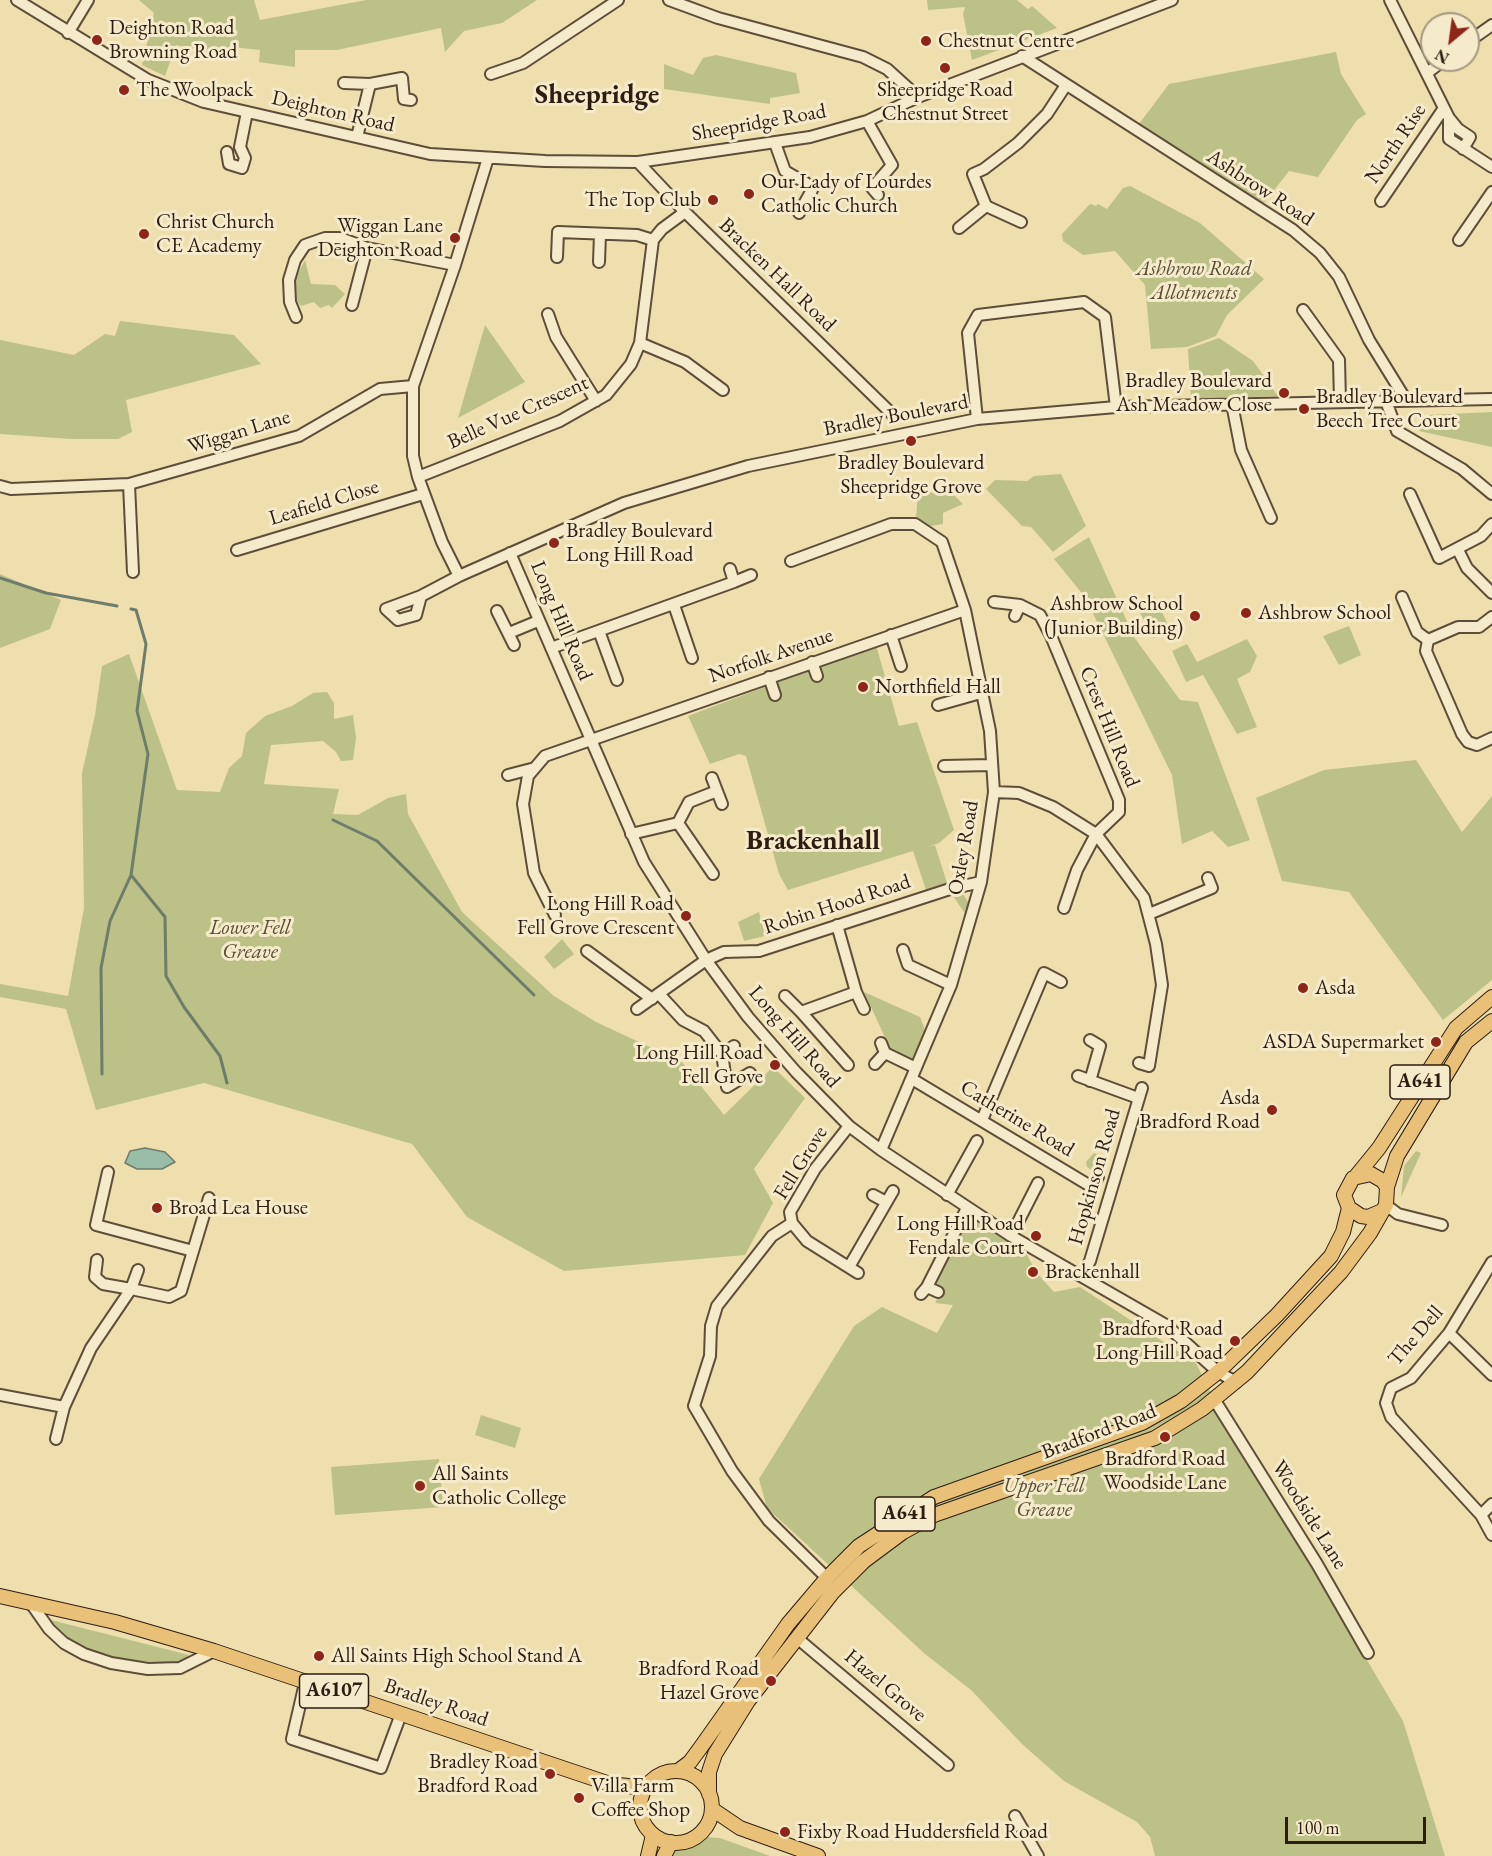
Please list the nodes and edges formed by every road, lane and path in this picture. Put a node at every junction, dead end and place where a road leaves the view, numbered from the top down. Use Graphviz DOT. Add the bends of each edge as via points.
graph roads {
  1 [pos="17,0"];
  2 [pos="88,0"];
  3 [pos="618,0"];
  4 [pos="669,0"];
  5 [pos="1172,0"];
  6 [pos="1390,0"];
  7 [pos="68,33"];
  8 [pos="1022,56"];
  9 [pos="1427,73"];
  10 [pos="491,74"];
  11 [pos="344,83"];
  12 [pos="370,84"];
  13 [pos="1066,85"];
  14 [pos="918,97"];
  15 [pos="411,100"];
  16 [pos="247,112"];
  17 [pos="1447,113"];
  18 [pos="867,121"];
  19 [pos="1431,128"];
  20 [pos="357,137"];
  21 [pos="1449,139"];
  22 [pos="775,143"];
  23 [pos="1463,149"];
  24 [pos="227,152"];
  25 [pos="488,158"];
  26 [pos="638,162"];
  27 [pos="1492,167"];
  28 [pos="872,188"];
  29 [pos="1492,192"];
  30 [pos="1381,201"];
  31 [pos="986,206"];
  32 [pos="685,212"];
  33 [pos="799,213"];
  34 [pos="1021,222"];
  35 [pos="959,228"];
  36 [pos="600,234"];
  37 [pos="654,240"];
  38 [pos="1459,240"];
  39 [pos="367,248"];
  40 [pos="557,257"];
  41 [pos="599,262"];
  42 [pos="456,265"];
  43 [pos="352,305"];
  44 [pos="1303,310"];
  45 [pos="548,314"];
  46 [pos="296,317"];
  47 [pos="640,343"];
  48 [pos="413,386"];
  49 [pos="723,390"];
  50 [pos="1492,399"];
  51 [pos="1406,400"];
  52 [pos="596,401"];
  53 [pos="1340,401"];
  54 [pos="1386,401"];
  55 [pos="1232,404"];
  56 [pos="1116,407"];
  57 [pos="892,414"];
  58 [pos="977,419"];
  59 [pos="418,477"];
  60 [pos="129,484"];
  61 [pos="0,486"];
  62 [pos="423,494"];
  63 [pos="1410,494"];
  64 [pos="1492,494"];
  65 [pos="1271,518"];
  66 [pos="1492,524"];
  67 [pos="237,550"];
  68 [pos="1458,550"];
  69 [pos="510,553"];
  70 [pos="791,561"];
  71 [pos="730,569"];
  72 [pos="133,572"];
  73 [pos="751,575"];
  74 [pos="459,576"];
  75 [pos="734,582"];
  76 [pos="1492,593"];
  77 [pos="421,596"];
  78 [pos="1402,597"];
  79 [pos="994,602"];
  80 [pos="674,605"];
  81 [pos="1020,605"];
  82 [pos="965,610"];
  83 [pos="497,611"];
  84 [pos="1015,616"];
  85 [pos="1492,617"];
  86 [pos="538,621"];
  87 [pos="599,631"];
  88 [pos="509,633"];
  89 [pos="891,635"];
  90 [pos="1428,640"];
  91 [pos="514,645"];
  92 [pos="551,648"];
  93 [pos="692,658"];
  94 [pos="896,660"];
  95 [pos="812,662"];
  96 [pos="816,676"];
  97 [pos="769,677"];
  98 [pos="617,680"];
  99 [pos="984,692"];
  100 [pos="775,695"];
  101 [pos="938,705"];
  102 [pos="1492,738"];
  103 [pos="591,742"];
  104 [pos="991,765"];
  105 [pos="944,766"];
  106 [pos="535,768"];
  107 [pos="508,775"];
  108 [pos="712,778"];
  109 [pos="717,791"];
  110 [pos="994,792"];
  111 [pos="722,804"];
  112 [pos="678,823"];
  113 [pos="632,834"];
  114 [pos="1096,834"];
  115 [pos="713,874"];
  116 [pos="981,882"];
  117 [pos="1212,887"];
  118 [pos="1063,899"];
  119 [pos="1149,914"];
  120 [pos="555,915"];
  121 [pos="837,925"];
  122 [pos="903,950"];
  123 [pos="587,951"];
  124 [pos="706,960"];
  125 [pos="1060,982"];
  126 [pos="951,985"];
  127 [pos="856,992"];
  128 [pos="786,996"];
  129 [pos="655,997"];
  130 [pos="1492,997"];
  131 [pos="637,1009"];
  132 [pos="864,1009"];
  133 [pos="801,1012"];
  134 [pos="1492,1021"];
  135 [pos="1090,1040"];
  136 [pos="734,1046"];
  137 [pos="722,1054"];
  138 [pos="875,1064"];
  139 [pos="1139,1064"];
  140 [pos="848,1065"];
  141 [pos="750,1073"];
  142 [pos="914,1074"];
  143 [pos="1078,1076"];
  144 [pos="1090,1081"];
  145 [pos="982,1120"];
  146 [pos="849,1126"];
  147 [pos="976,1141"];
  148 [pos="881,1150"];
  149 [pos="108,1172"];
  150 [pos="1358,1175"];
  151 [pos="1098,1177"];
  152 [pos="1387,1186"];
  153 [pos="893,1191"];
  154 [pos="1037,1192"];
  155 [pos="873,1194"];
  156 [pos="947,1195"];
  157 [pos="209,1198"];
  158 [pos="886,1202"];
  159 [pos="967,1208"];
  160 [pos="1349,1208"];
  161 [pos="1384,1208"];
  162 [pos="792,1223"];
  163 [pos="1442,1225"];
  164 [pos="1011,1236"];
  165 [pos="193,1251"];
  166 [pos="97,1260"];
  167 [pos="1492,1263"];
  168 [pos="138,1270"];
  169 [pos="1082,1276"];
  170 [pos="131,1289"];
  171 [pos="938,1292"];
  172 [pos="1449,1334"];
  173 [pos="1218,1372"];
  174 [pos="1492,1375"];
  175 [pos="1236,1382"];
  176 [pos="0,1395"];
  177 [pos="1214,1400"];
  178 [pos="64,1407"];
  179 [pos="56,1439"];
  180 [pos="1492,1504"];
  181 [pos="1480,1515"];
  182 [pos="1492,1534"];
  183 [pos="827,1578"];
  184 [pos="0,1596"];
  185 [pos="30,1602"];
  186 [pos="797,1638"];
  187 [pos="214,1651"];
  188 [pos="1368,1653"];
  189 [pos="305,1683"];
  190 [pos="401,1714"];
  191 [pos="948,1765"];
  192 [pos="678,1771"];
  193 [pos="610,1784"];
  194 [pos="645,1788"];
  195 [pos="709,1794"];
  196 [pos="640,1804"];
  197 [pos="712,1809"];
  198 [pos="1015,1816"];
  199 [pos="706,1826"];
  200 [pos="740,1828"];
  201 [pos="653,1834"];
  202 [pos="671,1842"];
  203 [pos="648,1856"];
  204 [pos="664,1856"];
  205 [pos="818,1856"];
  206 [pos="1038,1856"];
  1 -- 7 [label="street, Deighton Road"];
  2 -- 7 [label="street"];
  3 -- 10 [label="street" via="523,63"];
  4 -- 14 [label="street" via="718,18 863,57 887,69"];
  5 -- 8 [label="street, Sheepridge Road"];
  6 -- 9 [label="street"];
  7 -- 16 [label="street, Deighton Road" via="148,80 204,102"];
  8 -- 13 [label="street, Ashbrow Road"];
  8 -- 14 [label="street, Sheepridge Road"];
  9 -- 17 [label="street"];
  11 -- 12 [label="street"];
  12 -- 15 [label="street" via="406,77 404,99"];
  12 -- 20 [label="street"];
  13 -- 31 [label="street" via="1047,114 1018,143 973,174"];
  13 -- 51 [label="street, Ashbrow Road" via="1293,230 1320,253 1340,277 1369,340"];
  14 -- 18 [label="street, Sheepridge Road"];
  16 -- 20 [label="street, Deighton Road"];
  16 -- 24 [label="street" via="240,147 245,158 242,168 229,164"];
  17 -- 19 [label="street, North Rise"];
  17 -- 21 [label="street"];
  17 -- 23 [label="street" via="1458,129 1470,137"];
  18 -- 22 [label="street, Sheepridge Road"];
  18 -- 28 [label="street" via="892,165"];
  19 -- 21 [label="street"];
  19 -- 30 [label="street, North Rise"];
  20 -- 25 [label="street, Deighton Road" via="430,154"];
  21 -- 23 [label="street"];
  22 -- 26 [label="street, Sheepridge Road"];
  22 -- 33 [label="street" via="785,171 812,190"];
  23 -- 27 [label="street"];
  25 -- 26 [label="street, Sheepridge Road"];
  25 -- 42 [label="street"];
  26 -- 32 [label="street, Bracken Hall Road"];
  29 -- 38 [label="street"];
  31 -- 34 [label="street"];
  31 -- 35 [label="street"];
  32 -- 37 [label="street"];
  32 -- 57 [label="street, Bracken Hall Road"];
  36 -- 37 [label="street" via="637,235"];
  36 -- 40 [label="street" via="558,232"];
  36 -- 41 [label="street"];
  37 -- 47 [label="street, Belle Vue Crescent"];
  39 -- 42 [label="street"];
  39 -- 43 [label="street"];
  39 -- 46 [label="street" via="340,238 305,245 289,280 290,302"];
  42 -- 48 [label="street"];
  44 -- 53 [label="street" via="1339,360"];
  45 -- 52 [label="street" via="556,337"];
  47 -- 49 [label="street" via="686,362"];
  47 -- 52 [label="street, Belle Vue Crescent" via="631,364 606,395"];
  48 -- 59 [label="street" via="413,456"];
  48 -- 60 [label="street, Wiggan Lane" via="380,389 299,436"];
  50 -- 51 [label="street"];
  51 -- 54 [label="street, Bradley Boulevard"];
  52 -- 59 [label="street, Belle Vue Crescent" via="560,421"];
  53 -- 54 [label="street, Bradley Boulevard"];
  53 -- 55 [label="street, Bradley Boulevard"];
  54 -- 64 [label="street" via="1397,431 1462,469"];
  55 -- 56 [label="street, Bradley Boulevard"];
  55 -- 65 [label="street" via="1241,450"];
  56 -- 58 [label="street, Bradley Boulevard"];
  56 -- 58 [label="street" via="1105,316 1084,302 978,315 968,333"];
  58 -- 69 [label="street, Bradley Boulevard" via="691,482 624,503"];
  59 -- 62 [label="street"];
  60 -- 61 [label="street, Wiggan Lane" via="11,489"];
  60 -- 72 [label="street"];
  62 -- 67 [label="street, Leafield Close"];
  62 -- 74 [label="street"];
  63 -- 68 [label="street" via="1439,558"];
  66 -- 68 [label="street"];
  68 -- 76 [label="street" via="1467,568"];
  69 -- 74 [label="street, Bradley Boulevard"];
  69 -- 86 [label="street, Long Hill Road"];
  70 -- 82 [label="street, Oxley Road" via="891,524 915,524 942,542"];
  71 -- 75 [label="street"];
  73 -- 75 [label="street"];
  74 -- 77 [label="street, Bradley Boulevard"];
  75 -- 80 [label="street"];
  78 -- 90 [label="street" via="1417,632"];
  79 -- 81 [label="street, Crest Hill Road"];
  80 -- 87 [label="street"];
  80 -- 93 [label="street"];
  81 -- 84 [label="street"];
  81 -- 114 [label="street, Crest Hill Road" via="1040,615 1051,636 1119,800 1119,812"];
  82 -- 89 [label="street, Norfolk Avenue"];
  82 -- 99 [label="street, Oxley Road"];
  83 -- 88 [label="street"];
  85 -- 90 [label="street" via="1479,627 1458,627"];
  86 -- 88 [label="street"];
  86 -- 92 [label="street, Long Hill Road"];
  87 -- 92 [label="street"];
  87 -- 98 [label="street"];
  88 -- 91 [label="street"];
  89 -- 94 [label="street"];
  89 -- 95 [label="street, Norfolk Avenue"];
  90 -- 102 [label="street" via="1426,651 1462,734 1477,745"];
  92 -- 103 [label="street, Long Hill Road"];
  95 -- 96 [label="street"];
  95 -- 97 [label="street, Norfolk Avenue"];
  97 -- 100 [label="street"];
  97 -- 103 [label="street, Norfolk Avenue"];
  99 -- 101 [label="street"];
  99 -- 104 [label="street, Oxley Road"];
  103 -- 106 [label="street, Norfolk Avenue" via="545,756"];
  103 -- 113 [label="street, Long Hill Road"];
  104 -- 105 [label="street"];
  104 -- 110 [label="street, Oxley Road"];
  106 -- 107 [label="street"];
  106 -- 120 [label="street" via="528,776 523,804 534,873"];
  108 -- 109 [label="street"];
  109 -- 111 [label="street"];
  109 -- 112 [label="street" via="688,802"];
  110 -- 114 [label="street" via="1019,792 1053,807"];
  110 -- 116 [label="street, Oxley Road"];
  112 -- 113 [label="street"];
  112 -- 115 [label="street"];
  113 -- 124 [label="street, Long Hill Road" via="644,862"];
  114 -- 118 [label="street, Crest Hill Road"];
  114 -- 119 [label="street" via="1144,898"];
  116 -- 121 [label="street, Robin Hood Road"];
  116 -- 126 [label="street, Oxley Road"];
  117 -- 119 [label="street"];
  119 -- 139 [label="street" via="1162,986 1149,1066"];
  121 -- 124 [label="street, Robin Hood Road" via="759,951 724,952"];
  121 -- 127 [label="street"];
  122 -- 126 [label="street" via="908,965"];
  123 -- 129 [label="street"];
  124 -- 129 [label="street, Robin Hood Road"];
  124 -- 146 [label="street, Long Hill Road" via="795,1072"];
  125 -- 145 [label="street" via="1044,973"];
  126 -- 142 [label="street, Oxley Road"];
  127 -- 132 [label="street"];
  127 -- 133 [label="street"];
  128 -- 133 [label="street"];
  129 -- 131 [label="street, Robin Hood Road"];
  129 -- 137 [label="street" via="682,1020 704,1031"];
  130 -- 150 [label="main road, Bradford Road / A641" via="1456,1028"];
  133 -- 140 [label="street"];
  134 -- 152 [label="main road, Bradford Road / A641" via="1466,1042 1397,1156"];
  135 -- 144 [label="street" via="1100,1046"];
  136 -- 137 [label="street"];
  137 -- 141 [label="street" via="727,1087"];
  138 -- 142 [label="street, Catherine Road" via="883,1048"];
  142 -- 145 [label="street, Catherine Road"];
  142 -- 148 [label="street, Oxley Road"];
  143 -- 144 [label="street"];
  144 -- 169 [label="street, Hopkinson Road" via="1140,1093 1090,1262"];
  145 -- 151 [label="street, Catherine Road" via="1092,1187"];
  146 -- 148 [label="street, Long Hill Road"];
  146 -- 162 [label="street, Fell Grove" via="797,1197 789,1212"];
  147 -- 156 [label="street"];
  148 -- 156 [label="street, Long Hill Road"];
  149 -- 165 [label="street" via="96,1225"];
  150 -- 152 [label="main road" via="1378,1176"];
  150 -- 160 [label="main road, Bradford Road" via="1346,1188"];
  152 -- 161 [label="main road, Bradford Road"];
  153 -- 158 [label="street, Fell Grove"];
  154 -- 164 [label="street"];
  155 -- 158 [label="street"];
  156 -- 159 [label="street, Long Hill Road"];
  157 -- 165 [label="street"];
  158 -- 162 [label="street, Fell Grove" via="854,1270 807,1240"];
  159 -- 164 [label="street, Long Hill Road"];
  159 -- 171 [label="street" via="924,1290"];
  160 -- 161 [label="main road" via="1368,1217"];
  160 -- 173 [label="main road, Bradford Road / A641" via="1331,1256"];
  161 -- 163 [label="street"];
  161 -- 175 [label="main road, Bradford Road / A641" via="1341,1272"];
  162 -- 183 [label="street, Fell Grove" via="772,1236 717,1306 711,1326 710,1356 694,1406 732,1471 769,1521"];
  164 -- 169 [label="street, Long Hill Road"];
  165 -- 170 [label="street" via="180,1291 169,1297"];
  166 -- 170 [label="street" via="95,1277 103,1284"];
  167 -- 172 [label="street, The Dell"];
  168 -- 170 [label="street"];
  169 -- 173 [label="street, Long Hill Road" via="1166,1325"];
  170 -- 178 [label="street" via="91,1348"];
  172 -- 174 [label="street"];
  172 -- 181 [label="street, The Dell" via="1411,1378 1391,1388 1386,1410"];
  173 -- 175 [label="street, Long Hill Road"];
  173 -- 183 [label="main road, Bradford Road / A641" via="1181,1401 1142,1423 934,1497 860,1546"];
  175 -- 177 [label="main road, Bradford Road / A641"];
  176 -- 178 [label="street"];
  177 -- 186 [label="main road, Bradford Road / A641" via="1155,1438 961,1504 903,1532 864,1561 832,1592"];
  177 -- 188 [label="street, Woodside Lane"];
  178 -- 179 [label="street"];
  180 -- 181 [label="street"];
  181 -- 182 [label="street, The Dell"];
  183 -- 192 [label="main road, Bradford Road / A641" via="760,1661 690,1762"];
  184 -- 185 [label="main road, Bradley Road / A6107"];
  185 -- 187 [label="main road, Bradley Road / A6107"];
  185 -- 187 [label="street" via="64,1643 111,1663 180,1668"];
  186 -- 191 [label="street, Hazel Grove"];
  186 -- 195 [label="main road, Bradford Road / A641" via="748,1701 715,1754 709,1772"];
  187 -- 189 [label="main road, Bradley Road / A6107"];
  189 -- 190 [label="main road, Bradley Road / A6107"];
  189 -- 190 [label="street" via="292,1739 381,1768"];
  190 -- 193 [label="main road, Bradley Road / A6107"];
  192 -- 194 [label="main road, A641" via="659,1775"];
  192 -- 195 [label="main road" via="697,1778"];
  193 -- 194 [label="main road, Bradley Road / A6107"];
  193 -- 196 [label="main road, Bradley Road / A6107"];
  194 -- 196 [label="main road"];
  195 -- 197 [label="main road, A641"];
  196 -- 201 [label="main road" via="645,1826"];
  197 -- 199 [label="main road"];
  197 -- 200 [label="main road"];
  198 -- 206 [label="street"];
  199 -- 200 [label="main road"];
  199 -- 202 [label="main road" via="691,1839"];
  200 -- 205 [label="main road"];
  201 -- 202 [label="main road"];
  201 -- 203 [label="main road"];
  202 -- 204 [label="main road"];
}
